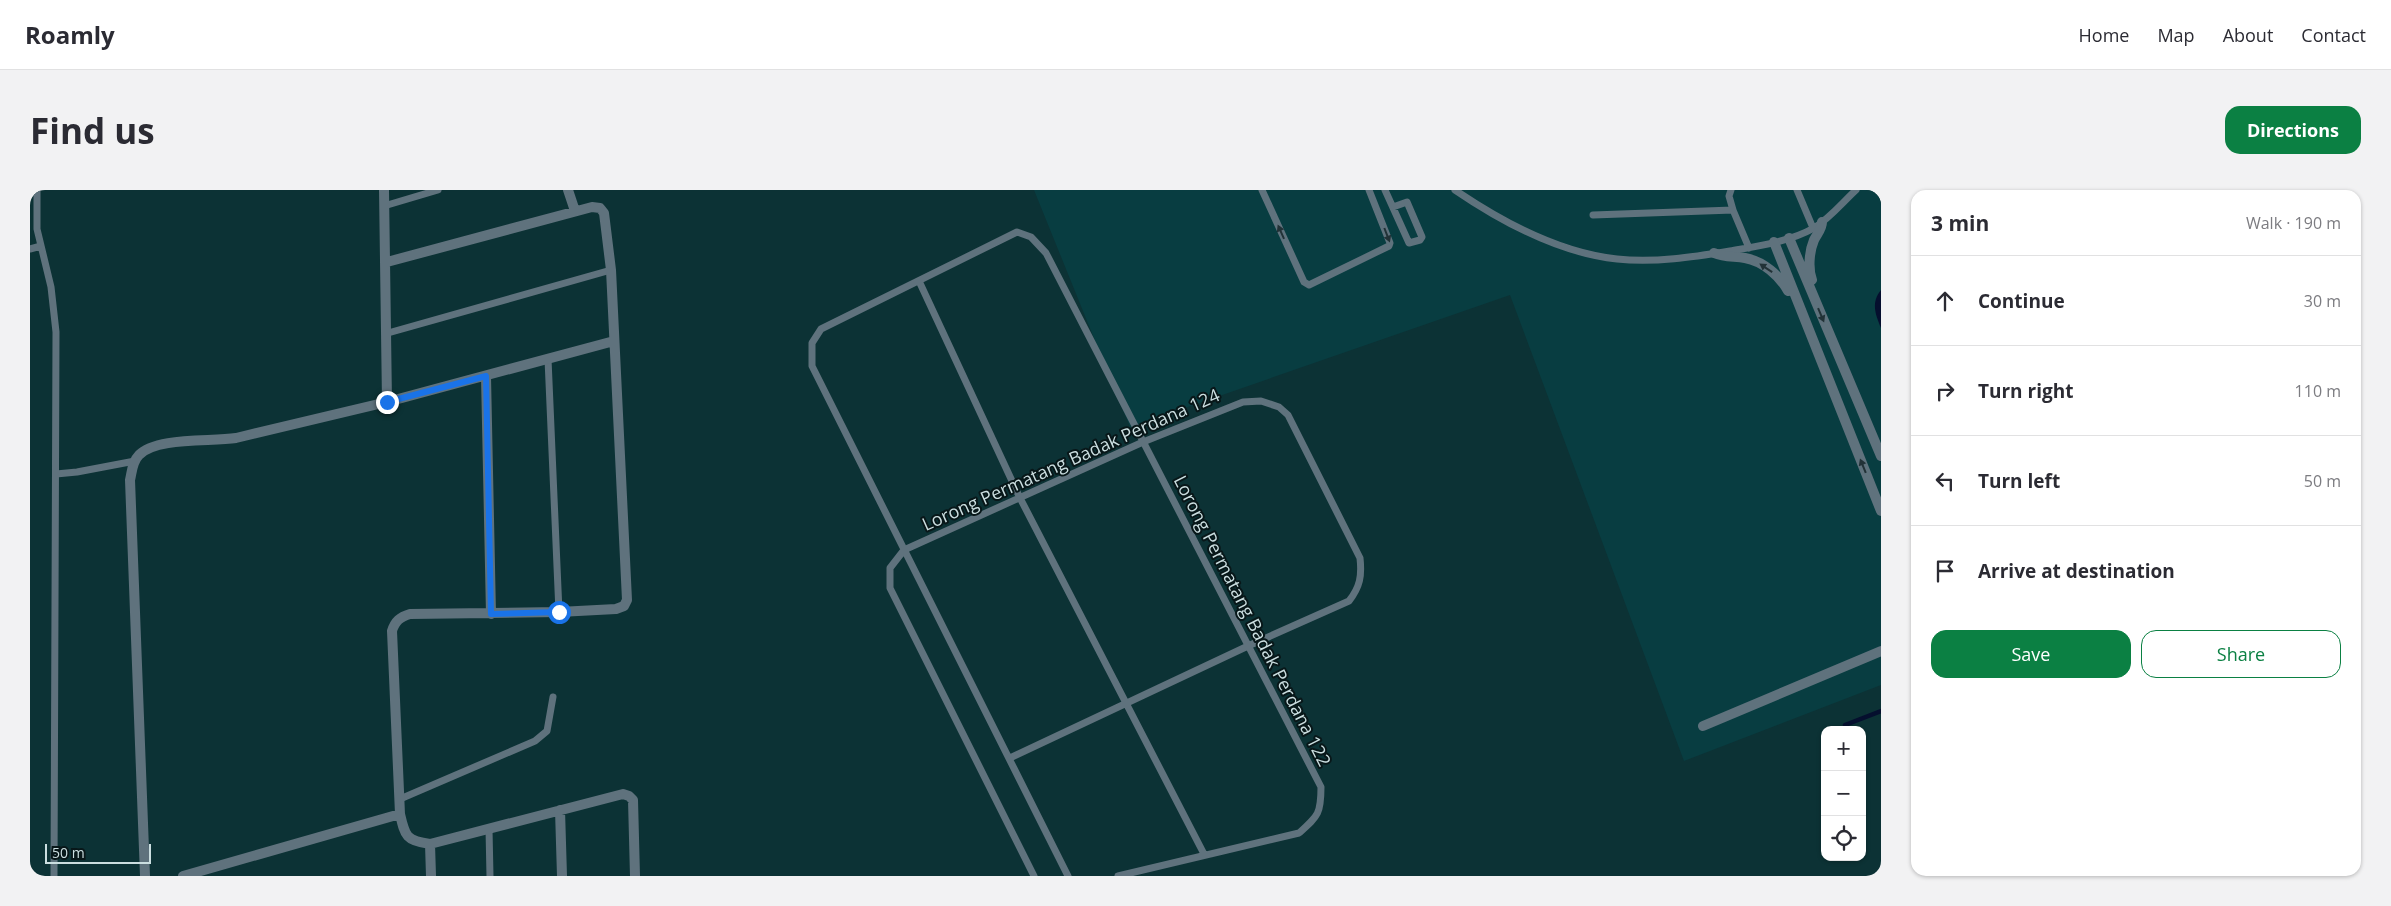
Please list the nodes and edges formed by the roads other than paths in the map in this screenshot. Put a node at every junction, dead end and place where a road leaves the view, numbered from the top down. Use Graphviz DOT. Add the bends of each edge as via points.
graph roads {
  1 [pos="37,190"];
  2 [pos="384,190"];
  3 [pos="438,190"];
  4 [pos="568,190"];
  5 [pos="1262,190"];
  6 [pos="1369,190"];
  7 [pos="1386,190"];
  8 [pos="1455,190"];
  9 [pos="1731,190"];
  10 [pos="1796,190"];
  11 [pos="1856,190"];
  12 [pos="384,206"];
  13 [pos="1393,207"];
  14 [pos="1733,210"];
  15 [pos="575,212"];
  16 [pos="1593,214"];
  17 [pos="1822,222"];
  18 [pos="1813,228"];
  19 [pos="1789,238"];
  20 [pos="1774,242"];
  21 [pos="41,246"];
  22 [pos="1750,248"];
  23 [pos="30,249"];
  24 [pos="1714,254"];
  25 [pos="387,262"];
  26 [pos="611,270"];
  27 [pos="919,281"];
  28 [pos="1814,298"];
  29 [pos="1798,303"];
  30 [pos="388,333"];
  31 [pos="614,341"];
  32 [pos="548,359"];
  33 [pos="486,376"];
  34 [pos="387,402"];
  35 [pos="1143,442"];
  36 [pos="1881,456"];
  37 [pos="136,460"];
  38 [pos="56,474"];
  39 [pos="1019,496"];
  40 [pos="1881,511"];
  41 [pos="904,550"];
  42 [pos="559,612"];
  43 [pos="491,614"];
  44 [pos="1248,646"];
  45 [pos="1881,651"];
  46 [pos="553,697"];
  47 [pos="1126,705"];
  48 [pos="1703,726"];
  49 [pos="1010,758"];
  50 [pos="400,799"];
  51 [pos="560,810"];
  52 [pos="400,814"];
  53 [pos="489,829"];
  54 [pos="430,844"];
  55 [pos="1204,854"];
  56 [pos="54,876"];
  57 [pos="145,876"];
  58 [pos="184,876"];
  59 [pos="430,876"];
  60 [pos="490,876"];
  61 [pos="562,876"];
  62 [pos="635,876"];
  63 [pos="1034,876"];
  64 [pos="1068,876"];
  65 [pos="1118,876"];
  1 -- 21 [label="lane" via="37,229"];
  2 -- 12 [label="street"];
  3 -- 12 [label="lane"];
  4 -- 15 [label="street"];
  6 -- 5 [label="lane, one-way" via="1389,246 1309,285 1304,282"];
  7 -- 13 [label="lane"];
  8 -- 24 [label="lane" via="1541,238 1589,254 1645,260"];
  9 -- 14 [label="lane" via="1729,196"];
  10 -- 18 [label="lane"];
  11 -- 17 [label="lane"];
  12 -- 25 [label="street"];
  13 -- 13 [label="lane" via="1408,243 1420,240 1422,237 1407,202"];
  14 -- 16 [label="lane"];
  14 -- 22 [label="lane"];
  15 -- 25 [label="street"];
  15 -- 26 [label="street" via="592,207 600,208 604,213"];
  17 -- 18 [label="lane"];
  17 -- 28 [label="street" via="1810,255 1810,277 1816,292"];
  18 -- 19 [label="lane"];
  19 -- 20 [label="lane"];
  19 -- 28 [label="street"];
  20 -- 22 [label="lane"];
  20 -- 29 [label="street"];
  21 -- 23 [label="lane"];
  21 -- 38 [label="lane" via="51,287 56,332"];
  22 -- 24 [label="lane"];
  29 -- 24 [label="street, one-way" via="1782,281 1763,265 1744,258 1724,258"];
  25 -- 30 [label="street"];
  26 -- 30 [label="lane"];
  26 -- 31 [label="street"];
  27 -- 35 [label="lane, Lorong Permatang Badak Perdana 122" via="1017,232 1030,237 1046,254"];
  27 -- 39 [label="lane"];
  27 -- 41 [label="lane, Lorong Permatang Badak Perdana 122" via="821,329 812,343 812,366"];
  28 -- 36 [label="street, one-way"];
  40 -- 29 [label="street, one-way"];
  30 -- 34 [label="street"];
  31 -- 32 [label="street"];
  31 -- 42 [label="street" via="627,600 624,606 616,609"];
  32 -- 33 [label="street"];
  32 -- 42 [label="lane"];
  33 -- 34 [label="street"];
  33 -- 43 [label="street"];
  34 -- 37 [label="street" via="236,438 162,443 149,448"];
  35 -- 39 [label="lane, Lorong Permatang Badak Perdana 124"];
  35 -- 44 [label="lane, Lorong Permatang Badak Perdana 122"];
  35 -- 44 [label="lane, Lorong Permatang Badak Perdana 124" via="1243,402 1261,401 1279,407 1288,416 1360,558 1359,589 1349,601"];
  37 -- 38 [label="lane"];
  37 -- 57 [label="street" via="130,480"];
  38 -- 56 [label="lane"];
  39 -- 41 [label="lane, Lorong Permatang Badak Perdana 124"];
  39 -- 47 [label="lane"];
  41 -- 49 [label="lane, Lorong Permatang Badak Perdana 122"];
  41 -- 63 [label="lane" via="890,568 890,588"];
  42 -- 43 [label="street"];
  43 -- 50 [label="street" via="410,614 395,623 392,631"];
  44 -- 47 [label="lane"];
  44 -- 55 [label="lane, Lorong Permatang Badak Perdana 122" via="1322,787 1322,801 1318,816 1299,832"];
  45 -- 48 [label="street"];
  46 -- 50 [label="lane" via="547,731 535,742"];
  47 -- 49 [label="lane"];
  47 -- 55 [label="lane"];
  49 -- 64 [label="lane, Lorong Permatang Badak Perdana 122"];
  50 -- 52 [label="street"];
  51 -- 53 [label="street"];
  51 -- 61 [label="street"];
  51 -- 62 [label="street" via="623,794 629,796 632,800"];
  52 -- 54 [label="street" via="408,838"];
  52 -- 58 [label="street"];
  53 -- 54 [label="street"];
  53 -- 60 [label="lane"];
  54 -- 59 [label="street"];
  55 -- 65 [label="lane"];
}
